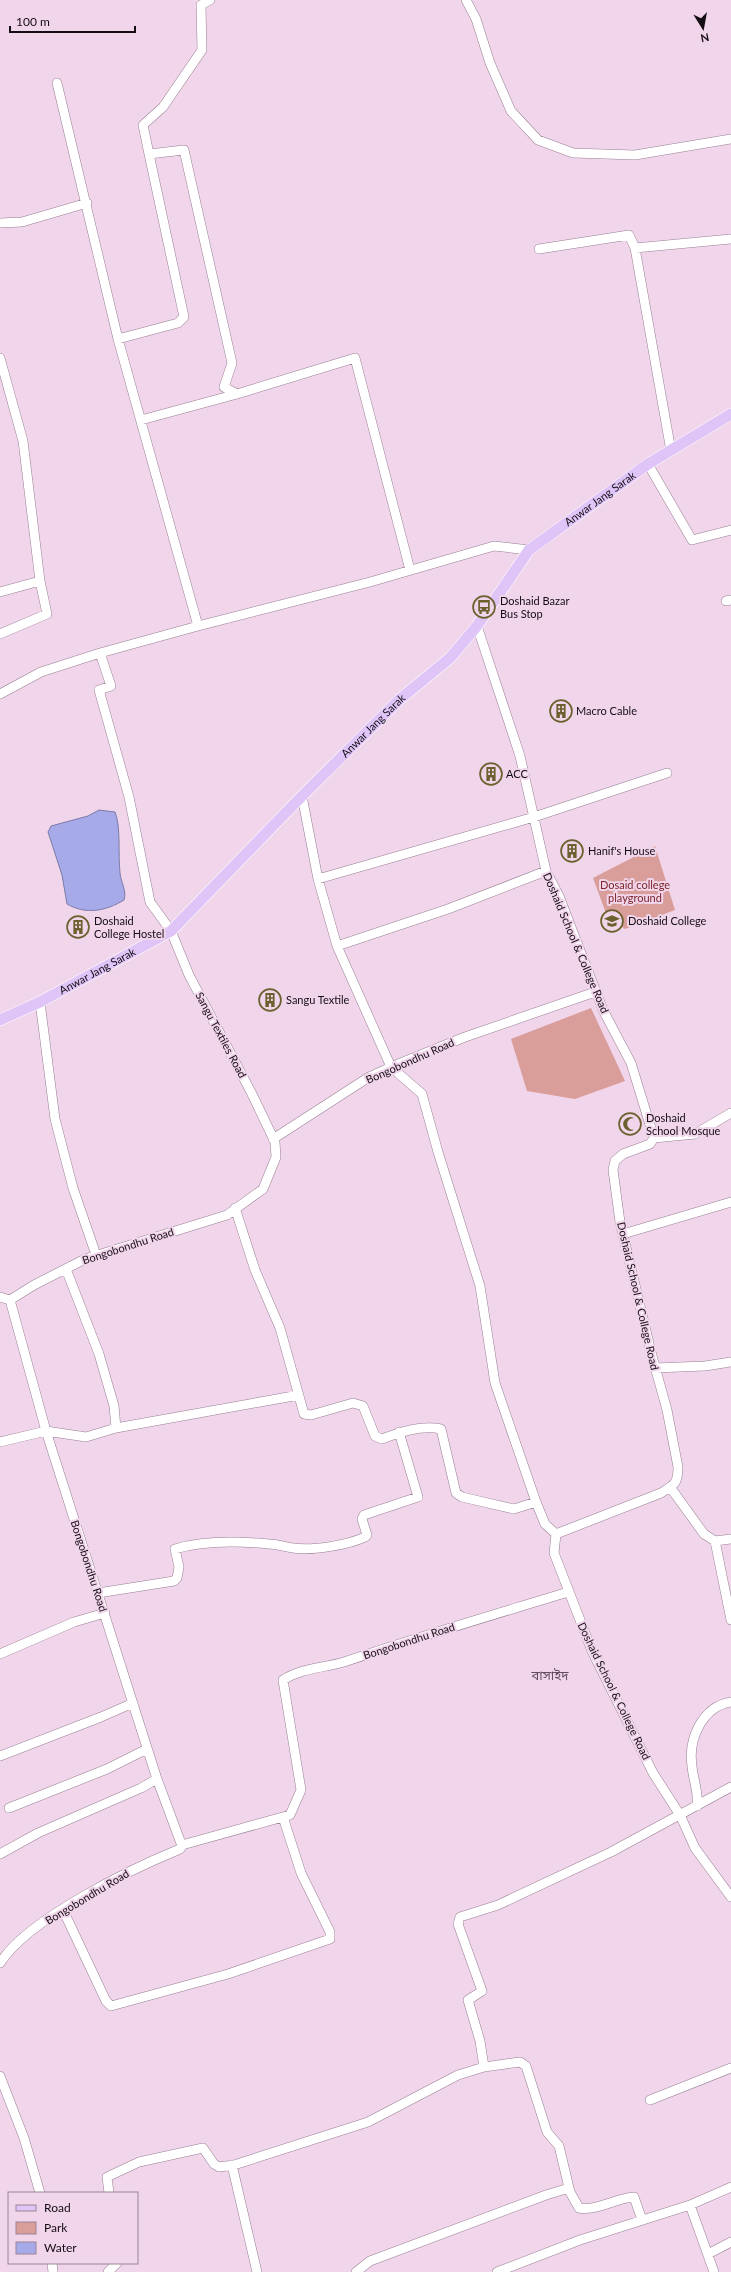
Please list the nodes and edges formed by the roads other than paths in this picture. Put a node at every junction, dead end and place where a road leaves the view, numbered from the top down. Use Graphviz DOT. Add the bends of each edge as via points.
graph roads {
  1 [pos="210,0"];
  2 [pos="466,0"];
  3 [pos="57,83"];
  4 [pos="731,139"];
  5 [pos="149,154"];
  6 [pos="87,203"];
  7 [pos="0,223"];
  8 [pos="731,239"];
  9 [pos="635,248"];
  10 [pos="539,249"];
  11 [pos="118,339"];
  12 [pos="0,358"];
  13 [pos="237,394"];
  14 [pos="731,414"];
  15 [pos="141,420"];
  16 [pos="671,451"];
  17 [pos="648,464"];
  18 [pos="731,530"];
  19 [pos="529,550"];
  20 [pos="410,570"];
  21 [pos="40,581"];
  22 [pos="0,592"];
  23 [pos="198,626"];
  24 [pos="477,626"];
  25 [pos="0,634"];
  26 [pos="100,653"];
  27 [pos="0,694"];
  28 [pos="667,773"];
  29 [pos="302,796"];
  30 [pos="534,817"];
  31 [pos="546,871"];
  32 [pos="318,879"];
  33 [pos="171,931"];
  34 [pos="337,946"];
  35 [pos="596,992"];
  36 [pos="40,1002"];
  37 [pos="0,1020"];
  38 [pos="391,1067"];
  39 [pos="731,1114"];
  40 [pos="273,1138"];
  41 [pos="654,1138"];
  42 [pos="731,1202"];
  43 [pos="236,1208"];
  44 [pos="623,1234"];
  45 [pos="94,1249"];
  46 [pos="66,1268"];
  47 [pos="0,1297"];
  48 [pos="10,1300"];
  49 [pos="731,1362"];
  50 [pos="655,1368"];
  51 [pos="299,1395"];
  52 [pos="116,1428"];
  53 [pos="46,1431"];
  54 [pos="399,1432"];
  55 [pos="0,1442"];
  56 [pos="670,1487"];
  57 [pos="536,1502"];
  58 [pos="556,1534"];
  59 [pos="731,1539"];
  60 [pos="715,1541"];
  61 [pos="568,1592"];
  62 [pos="98,1593"];
  63 [pos="105,1613"];
  64 [pos="731,1620"];
  65 [pos="0,1654"];
  66 [pos="731,1702"];
  67 [pos="133,1703"];
  68 [pos="147,1749"];
  69 [pos="0,1756"];
  70 [pos="157,1779"];
  71 [pos="731,1787"];
  72 [pos="697,1806"];
  73 [pos="9,1808"];
  74 [pos="680,1815"];
  75 [pos="283,1817"];
  76 [pos="182,1845"];
  77 [pos="0,1854"];
  78 [pos="731,1897"];
  79 [pos="63,1910"];
  80 [pos="0,1964"];
  81 [pos="484,2067"];
  82 [pos="731,2068"];
  83 [pos="0,2076"];
  84 [pos="650,2100"];
  85 [pos="232,2165"];
  86 [pos="731,2187"];
  87 [pos="569,2188"];
  88 [pos="40,2192"];
  89 [pos="109,2192"];
  90 [pos="690,2205"];
  91 [pos="642,2220"];
  92 [pos="731,2242"];
  93 [pos="708,2254"];
  94 [pos="116,2264"];
  95 [pos="108,2272"];
  96 [pos="257,2272"];
  97 [pos="356,2272"];
  98 [pos="497,2272"];
  99 [pos="714,2272"];
  1 -- 5 [label="street" via="201,5 202,50 163,107 143,124"];
  2 -- 4 [label="street" via="476,19 490,63 511,111 538,140 573,153 635,155"];
  3 -- 6 [label="street"];
  5 -- 11 [label="street" via="184,317 178,323"];
  5 -- 13 [label="street" via="184,150 232,363 224,387"];
  6 -- 7 [label="street" via="22,222"];
  6 -- 11 [label="street"];
  8 -- 9 [label="street"];
  9 -- 10 [label="street" via="629,235"];
  9 -- 16 [label="street"];
  11 -- 15 [label="street"];
  12 -- 21 [label="street" via="23,441"];
  13 -- 15 [label="street"];
  13 -- 20 [label="street" via="355,358"];
  14 -- 16 [label="main road, Anwar Jang Sarak"];
  15 -- 23 [label="street"];
  16 -- 17 [label="main road, Anwar Jang Sarak"];
  17 -- 18 [label="street" via="692,540"];
  17 -- 19 [label="main road, Anwar Jang Sarak"];
  19 -- 20 [label="street" via="494,546"];
  19 -- 24 [label="main road, Anwar Jang Sarak"];
  20 -- 23 [label="street"];
  21 -- 22 [label="street"];
  21 -- 25 [label="street" via="47,614"];
  23 -- 26 [label="street"];
  24 -- 29 [label="main road, Anwar Jang Sarak" via="450,658 400,699"];
  24 -- 30 [label="street, Doshaid School & College Road" via="514,736"];
  26 -- 27 [label="street" via="41,672"];
  26 -- 33 [label="street, Sangu Textiles Road" via="111,686 99,690 129,797 150,902"];
  28 -- 30 [label="street"];
  29 -- 32 [label="street"];
  29 -- 33 [label="main road, Anwar Jang Sarak"];
  30 -- 31 [label="street, Doshaid School & College Road"];
  30 -- 32 [label="street"];
  31 -- 34 [label="street" via="448,909"];
  31 -- 35 [label="street, Doshaid School & College Road" via="559,896"];
  32 -- 34 [label="street"];
  33 -- 36 [label="main road, Anwar Jang Sarak"];
  33 -- 40 [label="street, Sangu Textiles Road" via="189,975"];
  34 -- 38 [label="street"];
  35 -- 38 [label="street, Bongobondhu Road" via="465,1037"];
  35 -- 41 [label="street, Doshaid School & College Road" via="631,1063"];
  36 -- 37 [label="main road, Anwar Jang Sarak"];
  36 -- 45 [label="street" via="55,1119 73,1188"];
  38 -- 40 [label="street, Bongobondhu Road" via="369,1077"];
  38 -- 57 [label="street" via="422,1094 480,1286 495,1383"];
  39 -- 41 [label="street" via="695,1134"];
  40 -- 43 [label="street, Bongobondhu Road" via="276,1157 263,1189"];
  41 -- 44 [label="street, Doshaid School & College Road" via="650,1144 623,1154 615,1161 613,1170"];
  42 -- 44 [label="street"];
  43 -- 46 [label="street, Bongobondhu Road" via="227,1214 85,1258"];
  43 -- 51 [label="street" via="255,1270 280,1328"];
  44 -- 50 [label="street, Doshaid School & College Road"];
  46 -- 48 [label="street, Bongobondhu Road"];
  46 -- 52 [label="street" via="99,1354 114,1406"];
  47 -- 48 [label="street"];
  48 -- 53 [label="street, Bongobondhu Road"];
  49 -- 50 [label="street" via="706,1366"];
  50 -- 56 [label="street, Doshaid School & College Road" via="667,1410 678,1467 675,1484"];
  51 -- 52 [label="street"];
  51 -- 54 [label="street" via="304,1414 311,1415 353,1403 363,1406 375,1436 382,1439"];
  52 -- 53 [label="street" via="86,1437"];
  53 -- 55 [label="street"];
  53 -- 62 [label="street, Bongobondhu Road"];
  54 -- 57 [label="street" via="432,1427 441,1429 456,1493 462,1498 514,1509"];
  54 -- 62 [label="street" via="418,1497 364,1515 362,1519 365,1537 311,1549 220,1541 183,1547 175,1549 179,1567 174,1581"];
  56 -- 58 [label="street" via="661,1493"];
  56 -- 60 [label="street" via="704,1534"];
  57 -- 58 [label="street" via="546,1524"];
  58 -- 61 [label="street, Doshaid School & College Road" via="554,1553"];
  59 -- 60 [label="street"];
  60 -- 64 [label="street"];
  61 -- 74 [label="street, Doshaid School & College Road" via="592,1651 636,1740 653,1773"];
  61 -- 75 [label="street, Bongobondhu Road" via="330,1666 294,1672 284,1680 301,1790 290,1815"];
  62 -- 63 [label="street, Bongobondhu Road"];
  63 -- 65 [label="street" via="57,1629"];
  63 -- 67 [label="street, Bongobondhu Road"];
  66 -- 72 [label="street" via="716,1707 703,1718 694,1737 691,1764"];
  67 -- 68 [label="street, Bongobondhu Road"];
  67 -- 69 [label="street" via="101,1718"];
  68 -- 70 [label="street, Bongobondhu Road"];
  68 -- 73 [label="street" via="107,1769"];
  70 -- 76 [label="street, Bongobondhu Road"];
  70 -- 77 [label="street"];
  71 -- 72 [label="street"];
  72 -- 74 [label="street"];
  74 -- 78 [label="street, Doshaid School & College Road" via="695,1848"];
  74 -- 81 [label="street" via="611,1852 498,1905 460,1917 458,1920 482,1991 468,2000 480,2041"];
  75 -- 76 [label="street, Bongobondhu Road"];
  75 -- 79 [label="street" via="301,1873 330,1932 330,1939 228,1974 111,2006 106,2001"];
  76 -- 79 [label="street, Bongobondhu Road" via="180,1849 125,1874"];
  79 -- 80 [label="street, Bongobondhu Road" via="16,1943"];
  81 -- 85 [label="street" via="458,2075 368,2122"];
  81 -- 87 [label="street" via="520,2062 526,2066 547,2132 559,2146"];
  82 -- 84 [label="street"];
  83 -- 88 [label="street" via="21,2131"];
  85 -- 89 [label="street" via="219,2168 203,2148 184,2151 139,2162 107,2177"];
  85 -- 96 [label="street"];
  86 -- 90 [label="street"];
  87 -- 91 [label="street" via="579,2208 588,2209 621,2198 634,2197"];
  87 -- 97 [label="street" via="370,2261"];
  90 -- 91 [label="street"];
  90 -- 93 [label="street"];
  91 -- 98 [label="street" via="580,2240"];
  92 -- 93 [label="street"];
  93 -- 99 [label="street"];
  94 -- 95 [label="street"];
}
